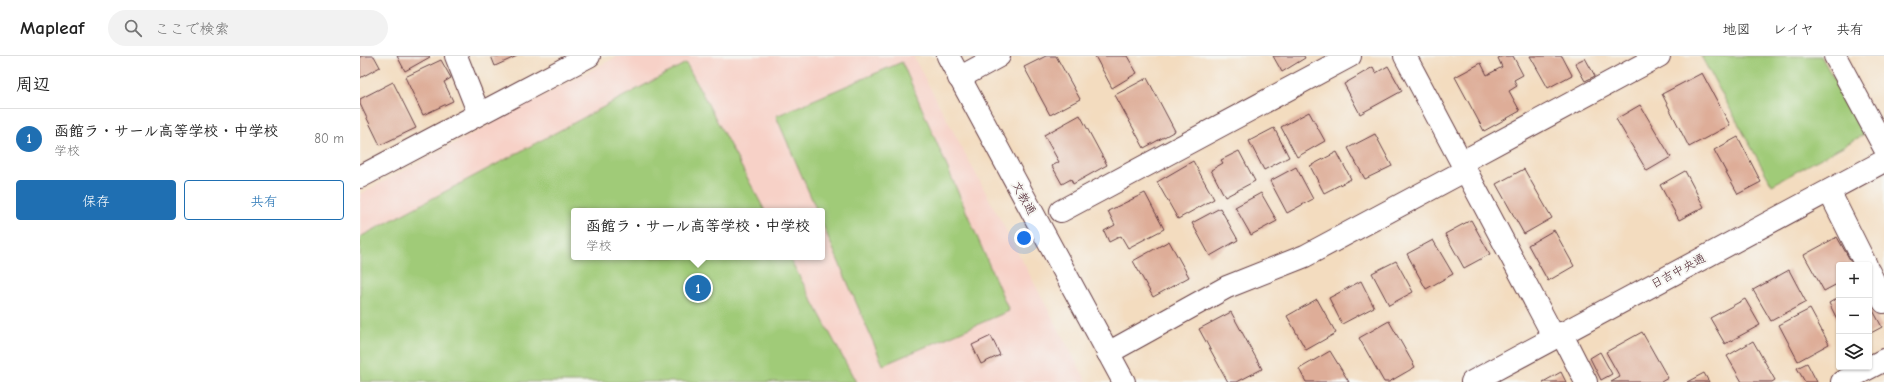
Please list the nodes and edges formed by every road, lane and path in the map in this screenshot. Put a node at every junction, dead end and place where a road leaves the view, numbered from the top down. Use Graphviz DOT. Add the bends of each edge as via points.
graph roads {
  1 [pos="456,56"];
  2 [pos="590,56"];
  3 [pos="948,56"];
  4 [pos="999,56"];
  5 [pos="1350,56"];
  6 [pos="1405,56"];
  7 [pos="1659,56"];
  8 [pos="1834,56"];
  9 [pos="959,78"];
  10 [pos="478,114"];
  11 [pos="1884,147"];
  12 [pos="1884,161"];
  13 [pos="1464,166"];
  14 [pos="360,177"];
  15 [pos="1829,190"];
  16 [pos="1062,211"];
  17 [pos="1865,262"];
  18 [pos="1872,278"];
  19 [pos="1884,302"];
  20 [pos="1558,335"];
  21 [pos="1108,353"];
  22 [pos="1884,360"];
  23 [pos="1124,382"];
  24 [pos="1472,382"];
  25 [pos="1586,382"];
  26 [pos="1842,382"];
  1 -- 10 [label="street"];
  2 -- 10 [label="street"];
  3 -- 9 [label="street, 文教通"];
  4 -- 9 [label="street"];
  5 -- 16 [label="street"];
  6 -- 13 [label="street"];
  7 -- 13 [label="street"];
  8 -- 11 [label="street"];
  9 -- 21 [label="street, 文教通"];
  10 -- 14 [label="street"];
  12 -- 15 [label="street, 日吉中央通"];
  13 -- 20 [label="street"];
  13 -- 21 [label="street" via="1305,256 1227,287"];
  15 -- 17 [label="street"];
  15 -- 20 [label="street, 日吉中央通"];
  18 -- 19 [label="street"];
  20 -- 24 [label="street, 日吉中央通"];
  20 -- 25 [label="street"];
  21 -- 23 [label="street, 文教通"];
  22 -- 26 [label="street"];
}
